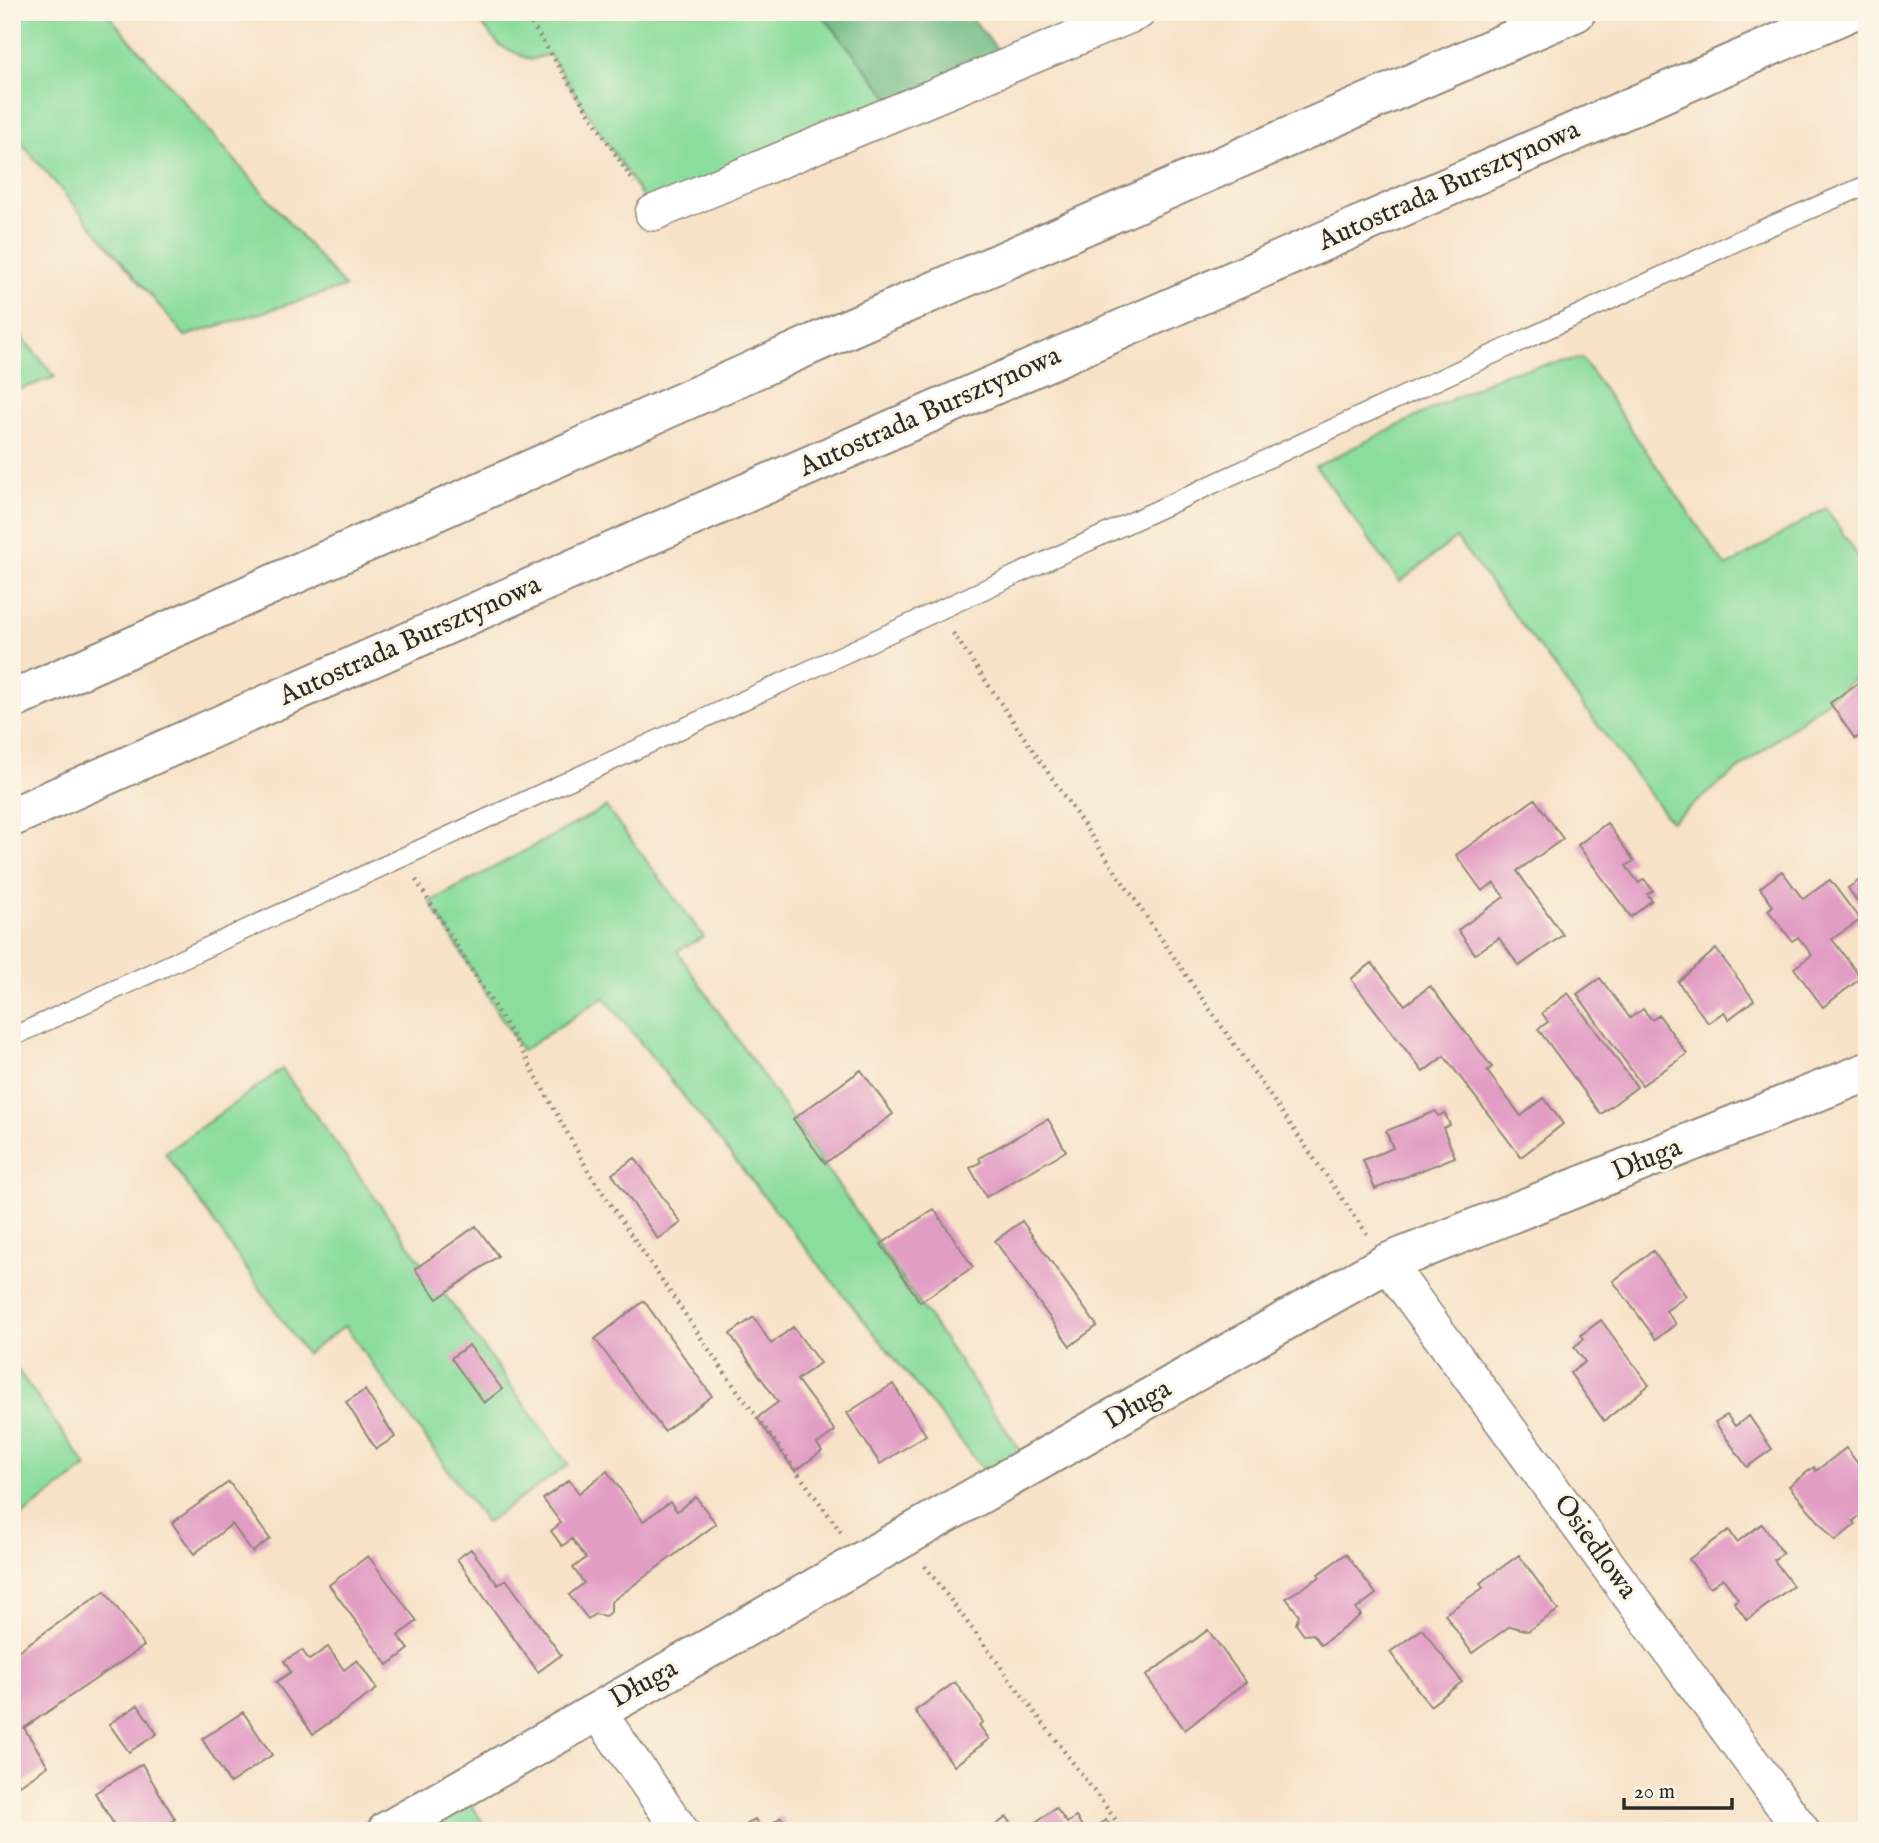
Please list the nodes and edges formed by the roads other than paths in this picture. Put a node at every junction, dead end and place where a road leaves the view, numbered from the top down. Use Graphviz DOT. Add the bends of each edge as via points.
graph roads {
  1 [pos="1138,12"];
  2 [pos="1576,12"];
  3 [pos="1849,12"];
  4 [pos="1867,185"];
  5 [pos="653,213"];
  6 [pos="12,700"];
  7 [pos="12,817"];
  8 [pos="12,1037"];
  9 [pos="1867,1072"];
  10 [pos="1387,1263"];
  11 [pos="597,1711"];
  12 [pos="387,1831"];
  13 [pos="681,1831"];
  14 [pos="1802,1831"];
  1 -- 5 [label="street"];
  2 -- 6 [label="main road"];
  3 -- 7 [label="main road, Autostrada Bursztynowa"];
  4 -- 8 [label="lane"];
  9 -- 10 [label="main road, Długa"];
  10 -- 11 [label="main road, Długa"];
  10 -- 14 [label="street, Osiedlowa"];
  11 -- 12 [label="main road, Długa"];
  11 -- 13 [label="street"];
}
